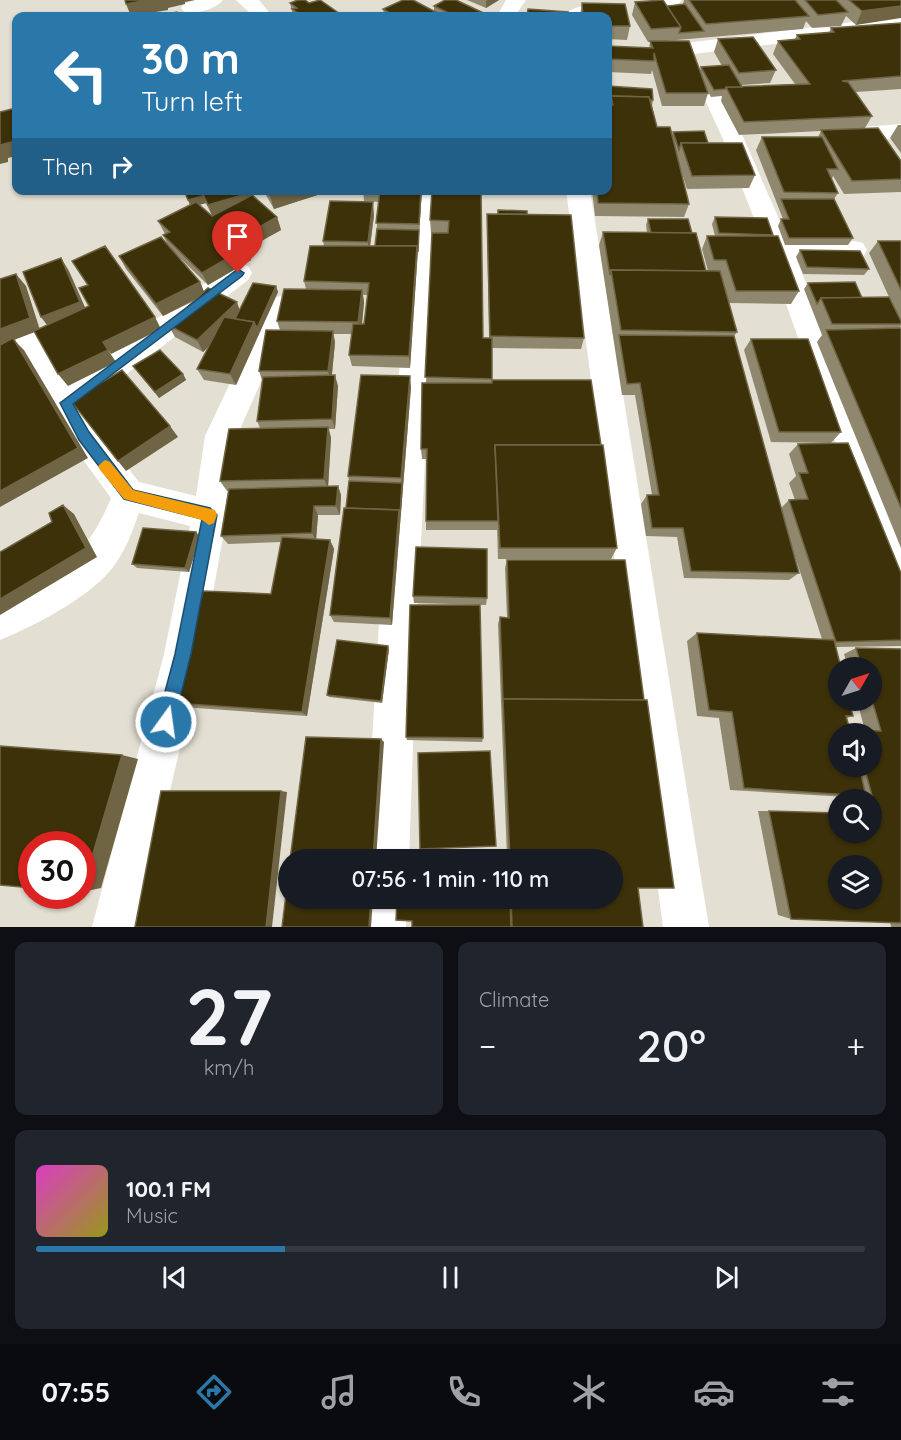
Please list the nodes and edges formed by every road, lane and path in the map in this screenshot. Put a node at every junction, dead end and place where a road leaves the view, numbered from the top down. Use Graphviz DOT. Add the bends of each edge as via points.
graph roads {
  1 [pos="213,0"];
  2 [pos="246,0"];
  3 [pos="191,8"];
  4 [pos="612,10"];
  5 [pos="259,12"];
  6 [pos="594,12"];
  7 [pos="901,22"];
  8 [pos="686,49"];
  9 [pos="716,100"];
  10 [pos="811,137"];
  11 [pos="889,139"];
  12 [pos="426,195"];
  13 [pos="579,195"];
  14 [pos="854,250"];
  15 [pos="780,251"];
  16 [pos="238,273"];
  17 [pos="280,307"];
  18 [pos="28,335"];
  19 [pos="66,403"];
  20 [pos="129,495"];
  21 [pos="210,515"];
  22 [pos="901,575"];
  23 [pos="0,621"];
  24 [pos="388,849"];
  25 [pos="384,909"];
  26 [pos="115,927"];
  27 [pos="383,927"];
  28 [pos="686,927"];
  1 -- 3 [label="street"];
  2 -- 5 [label="street"];
  4 -- 6 [label="street"];
  7 -- 8 [label="street"];
  9 -- 15 [label="street" via="745,138"];
  10 -- 11 [label="street"];
  12 -- 24 [label="street"];
  13 -- 28 [label="street"];
  14 -- 15 [label="street"];
  15 -- 22 [label="street"];
  16 -- 19 [label="street"];
  17 -- 21 [label="street" via="221,436"];
  18 -- 19 [label="street"];
  19 -- 20 [label="street" via="90,445"];
  20 -- 21 [label="street"];
  20 -- 23 [label="street" via="98,559 85,571"];
  21 -- 26 [label="street" via="183,654"];
  25 -- 27 [label="street"];
}
